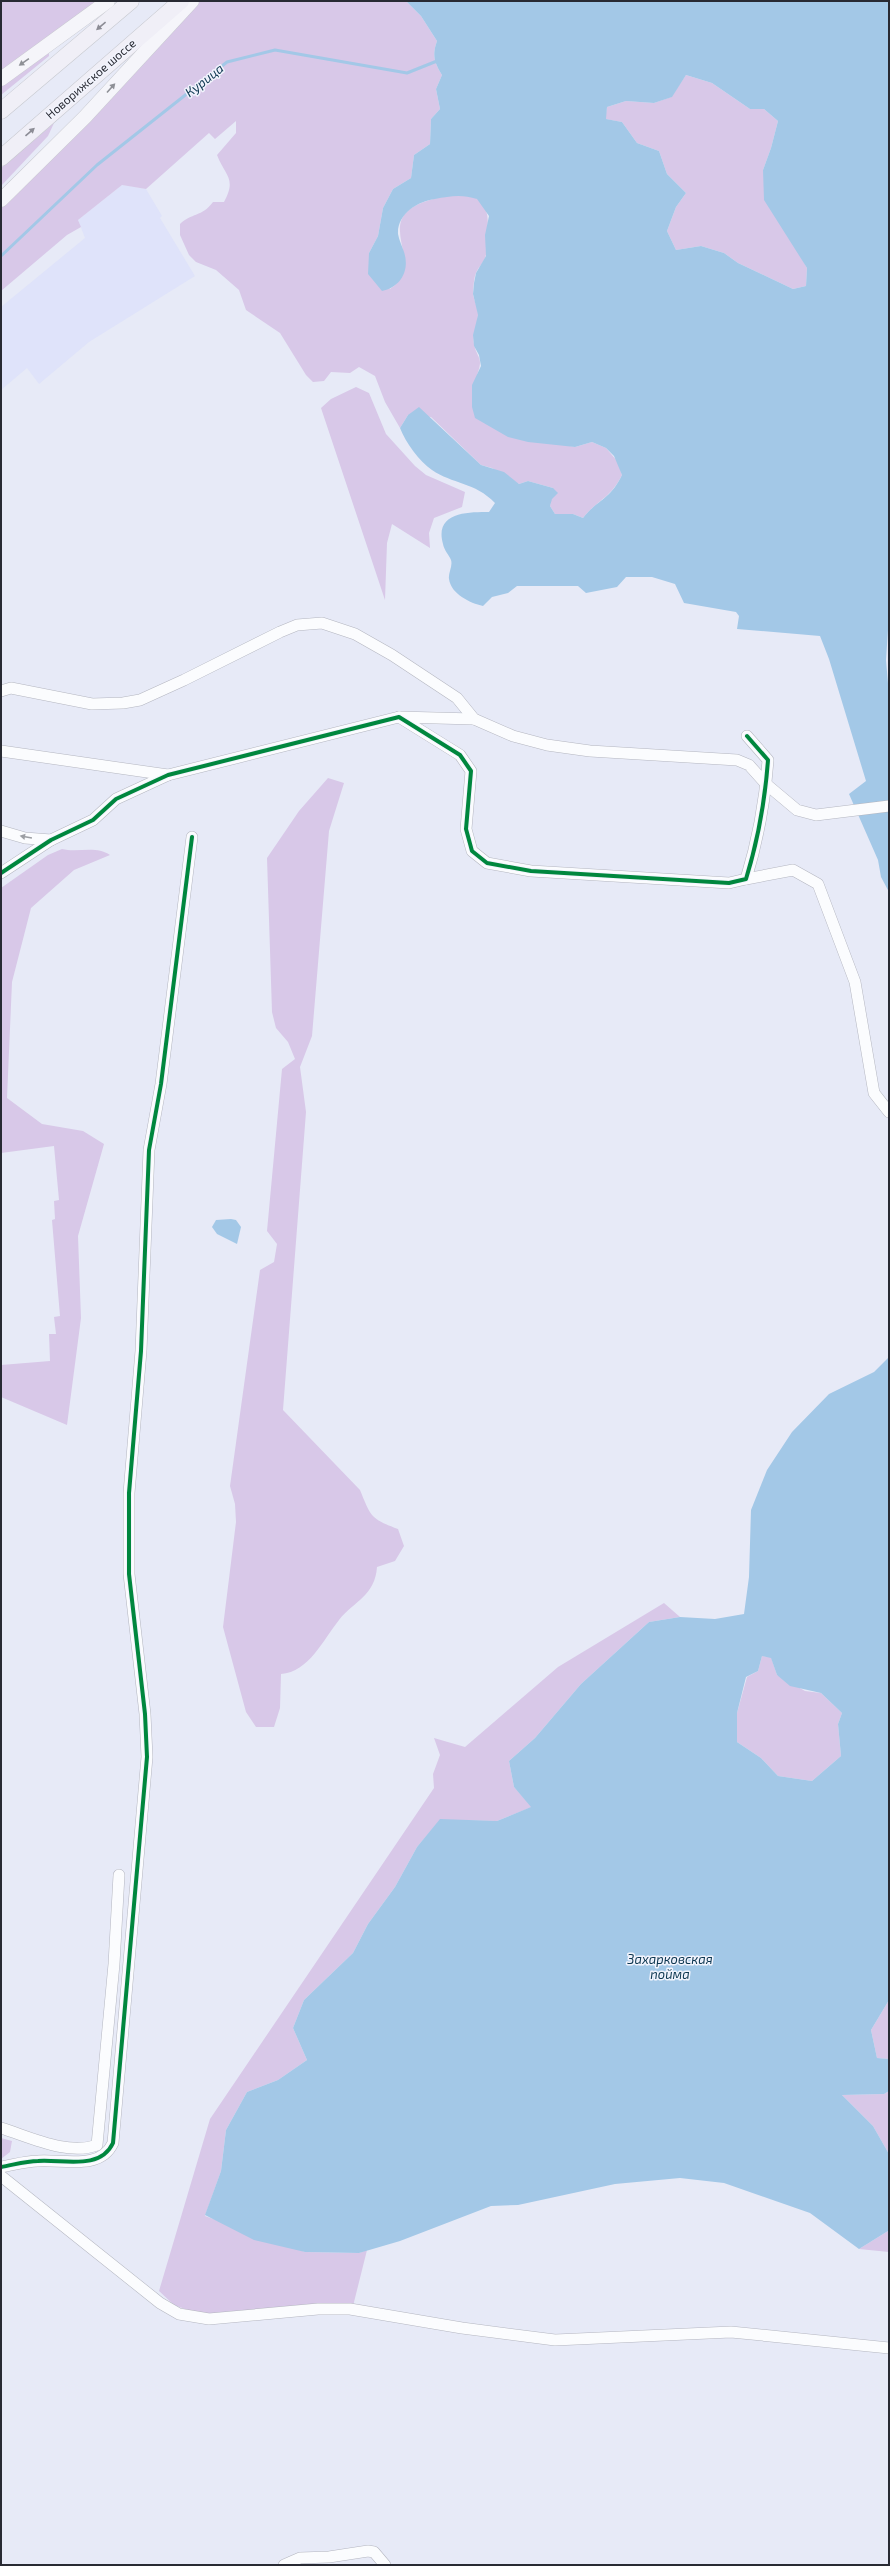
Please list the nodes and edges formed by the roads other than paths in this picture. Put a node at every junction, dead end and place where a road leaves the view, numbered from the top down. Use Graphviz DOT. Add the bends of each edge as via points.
graph roads {
  1 [pos="108,1"];
  2 [pos="131,1"];
  3 [pos="181,1"];
  4 [pos="192,1"];
  5 [pos="1,79"];
  6 [pos="1,111"];
  7 [pos="1,158"];
  8 [pos="1,200"];
  9 [pos="1,691"];
  10 [pos="399,717"];
  11 [pos="474,719"];
  12 [pos="746,736"];
  13 [pos="1,751"];
  14 [pos="168,775"];
  15 [pos="766,784"];
  16 [pos="889,806"];
  17 [pos="1,831"];
  18 [pos="192,837"];
  19 [pos="51,840"];
  20 [pos="1,873"];
  21 [pos="746,879"];
  22 [pos="889,1112"];
  23 [pos="119,1875"];
  24 [pos="1,2128"];
  25 [pos="42,2140"];
  26 [pos="36,2161"];
  27 [pos="1,2167"];
  28 [pos="1,2176"];
  29 [pos="889,2348"];
  30 [pos="284,2565"];
  31 [pos="385,2565"];
  1 -- 5 [label="main road, one-way"];
  2 -- 6 [label="highway, one-way"];
  7 -- 3 [label="highway, Новорижское шоссе, one-way"];
  8 -- 4 [label="main road, one-way" via="85,117"];
  9 -- 11 [label="street" via="11,688 92,704 140,700 280,632 297,625 322,623 355,634 392,655 457,698"];
  10 -- 11 [label="street"];
  10 -- 14 [label="street"];
  10 -- 21 [label="street" via="460,755 471,770 466,829 472,850 487,862 531,872 729,883"];
  11 -- 15 [label="street" via="513,736 547,745 590,751 737,760 750,765"];
  12 -- 15 [label="street" via="768,760"];
  13 -- 14 [label="street"];
  14 -- 19 [label="street" via="116,799 93,820"];
  15 -- 16 [label="street" via="797,810 816,815"];
  15 -- 21 [label="street" via="755,850"];
  19 -- 17 [label="street, one-way" via="25,838"];
  18 -- 26 [label="street" via="161,1084 150,1150 141,1351 129,1493 129,1574 145,1714 147,1757 113,2143 107,2154 96,2160"];
  19 -- 20 [label="street"];
  21 -- 22 [label="street" via="793,870 818,884 855,982 874,1093"];
  23 -- 25 [label="street" via="100,2138 97,2145 88,2148 72,2148"];
  24 -- 25 [label="street"];
  25 -- 26 [label="street"];
  26 -- 27 [label="street"];
  28 -- 29 [label="street" via="160,2303 192,2318 350,2309 462,2328 555,2340 731,2332"];
  30 -- 31 [label="street" via="300,2558 368,2551 374,2552"];
}
